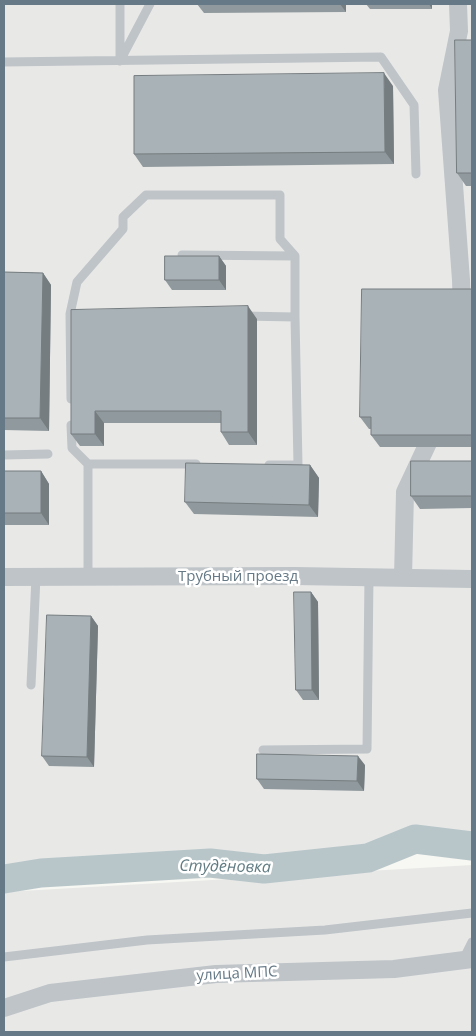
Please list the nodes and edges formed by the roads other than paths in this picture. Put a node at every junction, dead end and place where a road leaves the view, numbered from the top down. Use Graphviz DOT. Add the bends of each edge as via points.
graph roads {
  1 [pos="120,4"];
  2 [pos="150,4"];
  3 [pos="458,4"];
  4 [pos="466,31"];
  5 [pos="120,61"];
  6 [pos="4,62"];
  7 [pos="416,174"];
  8 [pos="182,255"];
  9 [pos="295,256"];
  10 [pos="70,314"];
  11 [pos="90,314"];
  12 [pos="236,316"];
  13 [pos="295,316"];
  14 [pos="463,327"];
  15 [pos="442,414"];
  16 [pos="48,454"];
  17 [pos="4,455"];
  18 [pos="88,464"];
  19 [pos="208,464"];
  20 [pos="258,465"];
  21 [pos="4,577"];
  22 [pos="36,577"];
  23 [pos="88,577"];
  24 [pos="369,578"];
  25 [pos="403,578"];
  26 [pos="472,579"];
  27 [pos="31,685"];
  28 [pos="262,750"];
  29 [pos="472,913"];
  30 [pos="472,942"];
  31 [pos="4,957"];
  32 [pos="467,959"];
  33 [pos="4,1008"];
  1 -- 5 [label="lane"];
  2 -- 5 [label="lane"];
  3 -- 4 [label="street"];
  4 -- 14 [label="street" via="447,90"];
  5 -- 6 [label="lane"];
  5 -- 7 [label="lane" via="381,57 414,105"];
  8 -- 9 [label="lane"];
  9 -- 10 [label="lane" via="280,239 280,195 146,195 123,217 123,229 77,282"];
  9 -- 13 [label="lane"];
  10 -- 11 [label="lane"];
  10 -- 18 [label="lane" via="72,448"];
  12 -- 13 [label="lane"];
  13 -- 20 [label="lane" via="298,465"];
  15 -- 25 [label="street" via="405,492"];
  16 -- 17 [label="lane"];
  18 -- 19 [label="lane"];
  18 -- 23 [label="lane"];
  21 -- 22 [label="street, Трубный проезд"];
  22 -- 23 [label="street, Трубный проезд"];
  22 -- 27 [label="lane"];
  23 -- 24 [label="street, Трубный проезд"];
  24 -- 25 [label="street, Трубный проезд"];
  24 -- 28 [label="lane" via="367,749"];
  25 -- 26 [label="street, Трубный проезд"];
  29 -- 31 [label="lane" via="325,930 147,940"];
  30 -- 32 [label="lane"];
  32 -- 33 [label="street, улица МПС" via="394,969 216,974 50,993"];
}
